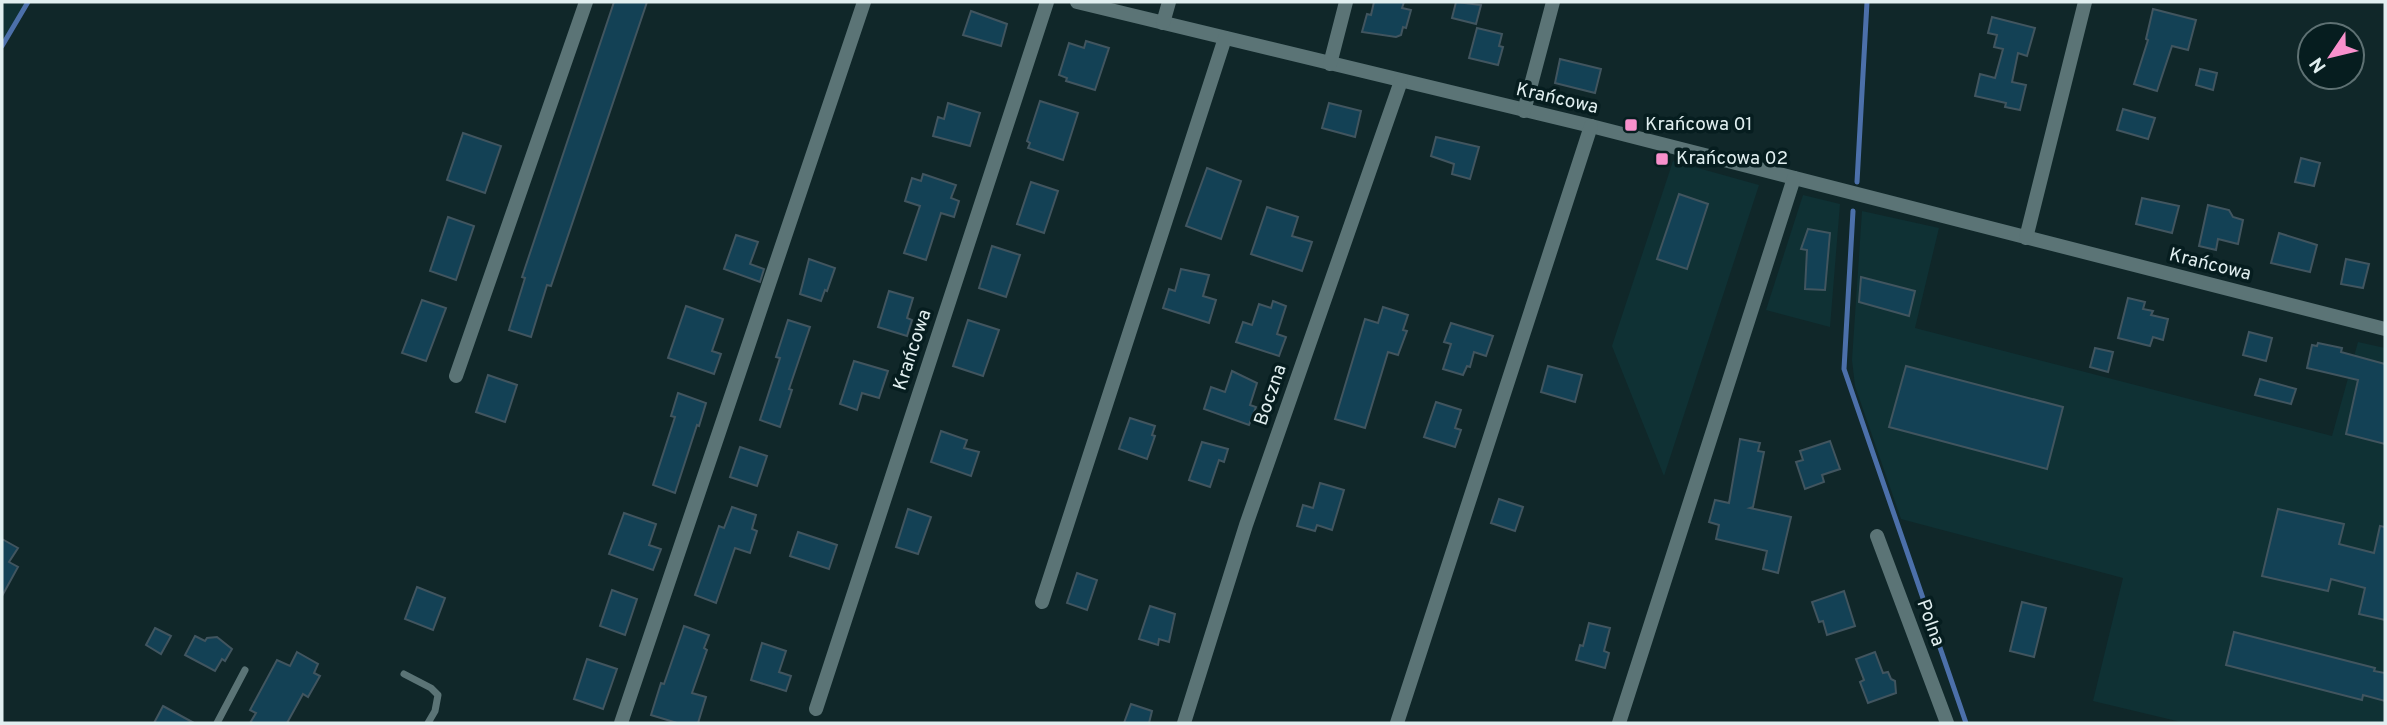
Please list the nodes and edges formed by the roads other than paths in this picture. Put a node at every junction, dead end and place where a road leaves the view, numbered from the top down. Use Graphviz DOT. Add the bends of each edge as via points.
graph roads {
  1 [pos="586,2"];
  2 [pos="864,2"];
  3 [pos="1047,2"];
  4 [pos="1077,2"];
  5 [pos="1168,2"];
  6 [pos="1346,2"];
  7 [pos="1553,2"];
  8 [pos="2085,2"];
  9 [pos="1163,23"];
  10 [pos="1225,38"];
  11 [pos="1330,64"];
  12 [pos="1401,82"];
  13 [pos="1524,111"];
  14 [pos="1591,126"];
  15 [pos="1794,178"];
  16 [pos="2026,238"];
  17 [pos="2385,329"];
  18 [pos="456,376"];
  19 [pos="1877,536"];
  20 [pos="1042,602"];
  21 [pos="245,670"];
  22 [pos="404,674"];
  23 [pos="816,709"];
  24 [pos="217,723"];
  25 [pos="428,723"];
  26 [pos="621,723"];
  27 [pos="1184,723"];
  28 [pos="1397,723"];
  29 [pos="1619,723"];
  30 [pos="1947,723"];
  1 -- 18 [label="street"];
  2 -- 26 [label="street"];
  3 -- 23 [label="street, Krańcowa"];
  4 -- 9 [label="street, Krańcowa"];
  5 -- 9 [label="street"];
  6 -- 11 [label="street"];
  7 -- 13 [label="street"];
  8 -- 16 [label="street"];
  9 -- 10 [label="street, Krańcowa"];
  10 -- 11 [label="street, Krańcowa"];
  10 -- 20 [label="street"];
  11 -- 12 [label="street, Krańcowa"];
  12 -- 13 [label="street, Krańcowa"];
  12 -- 27 [label="street, Boczna" via="1246,525"];
  13 -- 14 [label="street, Krańcowa"];
  14 -- 15 [label="street, Krańcowa"];
  14 -- 28 [label="street"];
  15 -- 16 [label="street, Krańcowa"];
  15 -- 29 [label="street"];
  16 -- 17 [label="street, Krańcowa"];
  19 -- 30 [label="street, Polna"];
  21 -- 24 [label="lane"];
  22 -- 25 [label="lane" via="438,695"];
}
